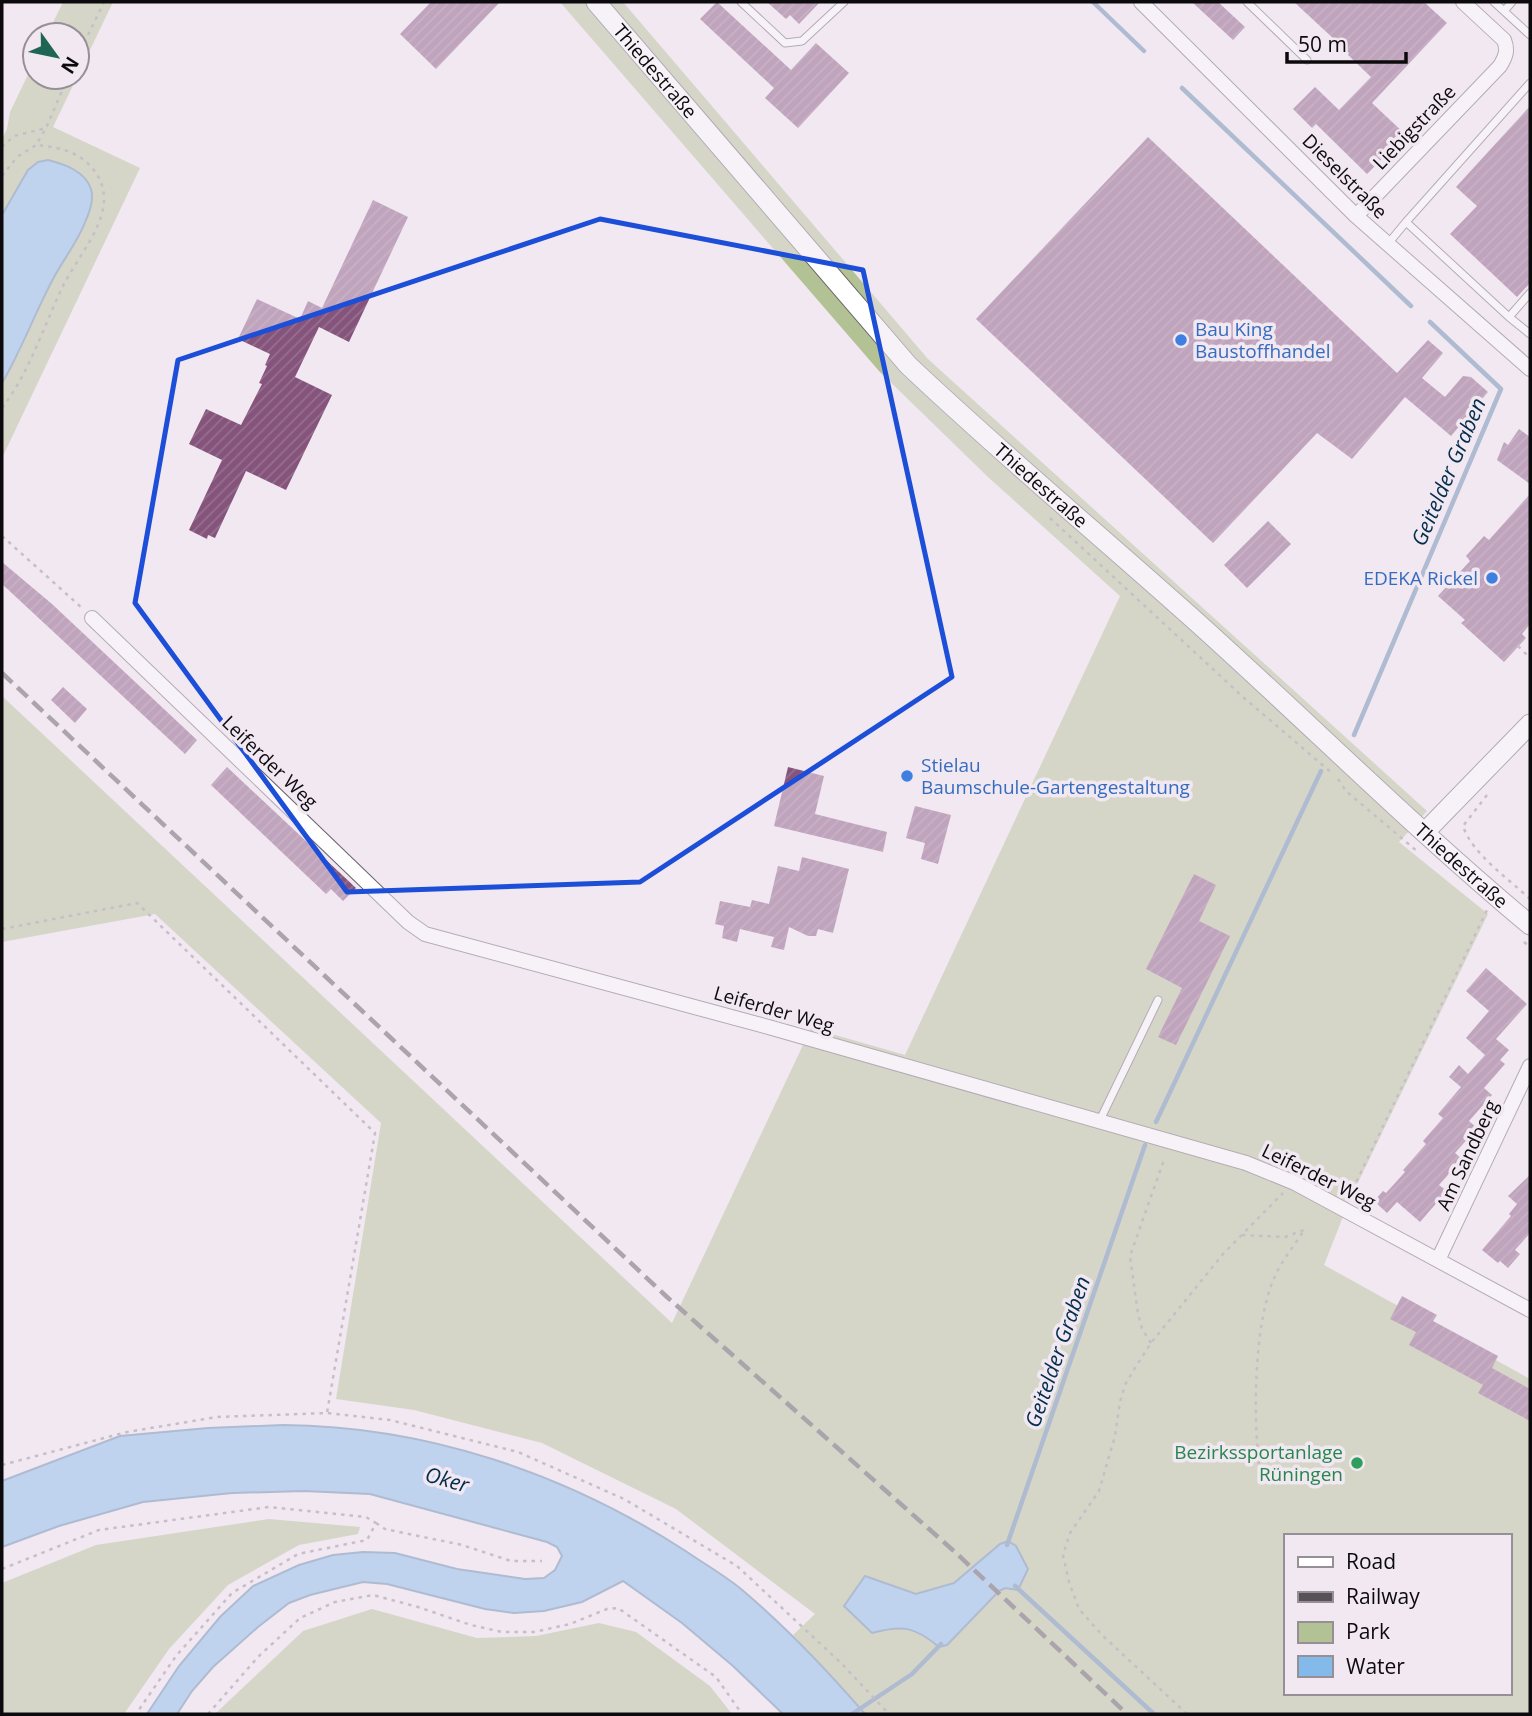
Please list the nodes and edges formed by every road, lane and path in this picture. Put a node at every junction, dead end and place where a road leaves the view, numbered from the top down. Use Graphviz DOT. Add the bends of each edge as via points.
graph roads {
  1 [pos="104,2"];
  2 [pos="596,2"];
  3 [pos="741,2"];
  4 [pos="844,2"];
  5 [pos="1141,2"];
  6 [pos="1247,2"];
  7 [pos="1464,2"];
  8 [pos="1494,2"];
  9 [pos="1512,2"];
  10 [pos="1504,11"];
  11 [pos="91,29"];
  12 [pos="1530,35"];
  13 [pos="1307,60"];
  14 [pos="1530,83"];
  15 [pos="62,91"];
  16 [pos="46,128"];
  17 [pos="36,145"];
  18 [pos="2,147"];
  19 [pos="2,176"];
  20 [pos="1356,216"];
  21 [pos="1406,222"];
  22 [pos="1387,245"];
  23 [pos="1530,293"];
  24 [pos="1509,317"];
  25 [pos="1530,334"];
  26 [pos="1530,369"];
  27 [pos="2,408"];
  28 [pos="2,536"];
  29 [pos="92,618"];
  30 [pos="1518,646"];
  31 [pos="1530,658"];
  32 [pos="1530,724"];
  33 [pos="1489,794"];
  34 [pos="1425,832"];
  35 [pos="1530,899"];
  36 [pos="1487,910"];
  37 [pos="1530,925"];
  38 [pos="2,929"];
  39 [pos="1158,1000"];
  40 [pos="1530,1066"];
  41 [pos="1100,1121"];
  42 [pos="1171,1140"];
  43 [pos="1295,1182"];
  44 [pos="1344,1208"];
  45 [pos="1240,1234"];
  46 [pos="1438,1260"];
  47 [pos="1530,1310"];
  48 [pos="1151,1343"];
  49 [pos="327,1413"];
  50 [pos="1259,1464"];
  51 [pos="2,1465"];
  52 [pos="376,1523"];
  53 [pos="542,1560"];
  54 [pos="2,1569"];
  55 [pos="136,1714"];
  56 [pos="208,1714"];
  57 [pos="742,1714"];
  58 [pos="889,1714"];
  59 [pos="1187,1714"];
  1 -- 11 [label="path"];
  2 -- 34 [label="street, Thiedestraße" via="908,365"];
  3 -- 4 [label="lane" via="785,43 802,41"];
  5 -- 20 [label="street, Dieselstraße"];
  6 -- 13 [label="lane"];
  7 -- 20 [label="street, Liebigstraße" via="1504,40 1506,57"];
  8 -- 10 [label="lane"];
  9 -- 10 [label="lane"];
  10 -- 12 [label="lane"];
  14 -- 21 [label="lane"];
  15 -- 16 [label="path"];
  16 -- 17 [label="path"];
  16 -- 18 [label="path" via="13,136"];
  17 -- 19 [label="path"];
  17 -- 27 [label="path" via="71,152 90,165 103,184 105,205"];
  20 -- 22 [label="street, Dieselstraße"];
  21 -- 22 [label="lane"];
  21 -- 24 [label="lane"];
  22 -- 26 [label="street, Dieselstraße"];
  23 -- 24 [label="lane"];
  24 -- 25 [label="lane"];
  28 -- 29 [label="path"];
  29 -- 41 [label="street, Leiferder Weg" via="425,934"];
  30 -- 31 [label="path"];
  32 -- 34 [label="street"];
  33 -- 35 [label="path" via="1463,826 1471,844"];
  34 -- 37 [label="street, Thiedestraße"];
  36 -- 44 [label="path"];
  38 -- 49 [label="path" via="137,903 375,1133"];
  39 -- 41 [label="lane"];
  40 -- 46 [label="street, Am Sandberg"];
  41 -- 42 [label="street, Leiferder Weg"];
  42 -- 43 [label="street, Leiferder Weg"];
  42 -- 48 [label="path" via="1130,1256 1138,1314"];
  43 -- 44 [label="street, Leiferder Weg"];
  43 -- 45 [label="path"];
  44 -- 46 [label="street, Leiferder Weg"];
  45 -- 48 [label="path"];
  45 -- 50 [label="path" via="1285,1237 1304,1230 1276,1273 1262,1325 1255,1435"];
  46 -- 47 [label="street, Leiferder Weg"];
  48 -- 59 [label="path" via="1125,1385 1099,1491 1070,1533 1063,1555 1079,1609"];
  49 -- 51 [label="path" via="217,1417 127,1432"];
  49 -- 58 [label="path" via="390,1420 519,1452 624,1499 737,1566"];
  52 -- 53 [label="path" via="510,1561"];
  52 -- 54 [label="path" via="366,1517 269,1507 99,1530"];
  52 -- 55 [label="path" via="367,1540 298,1554 232,1593 176,1656"];
  56 -- 57 [label="path" via="300,1618 335,1602 373,1595 502,1632 534,1632 618,1608 716,1677"];
}
